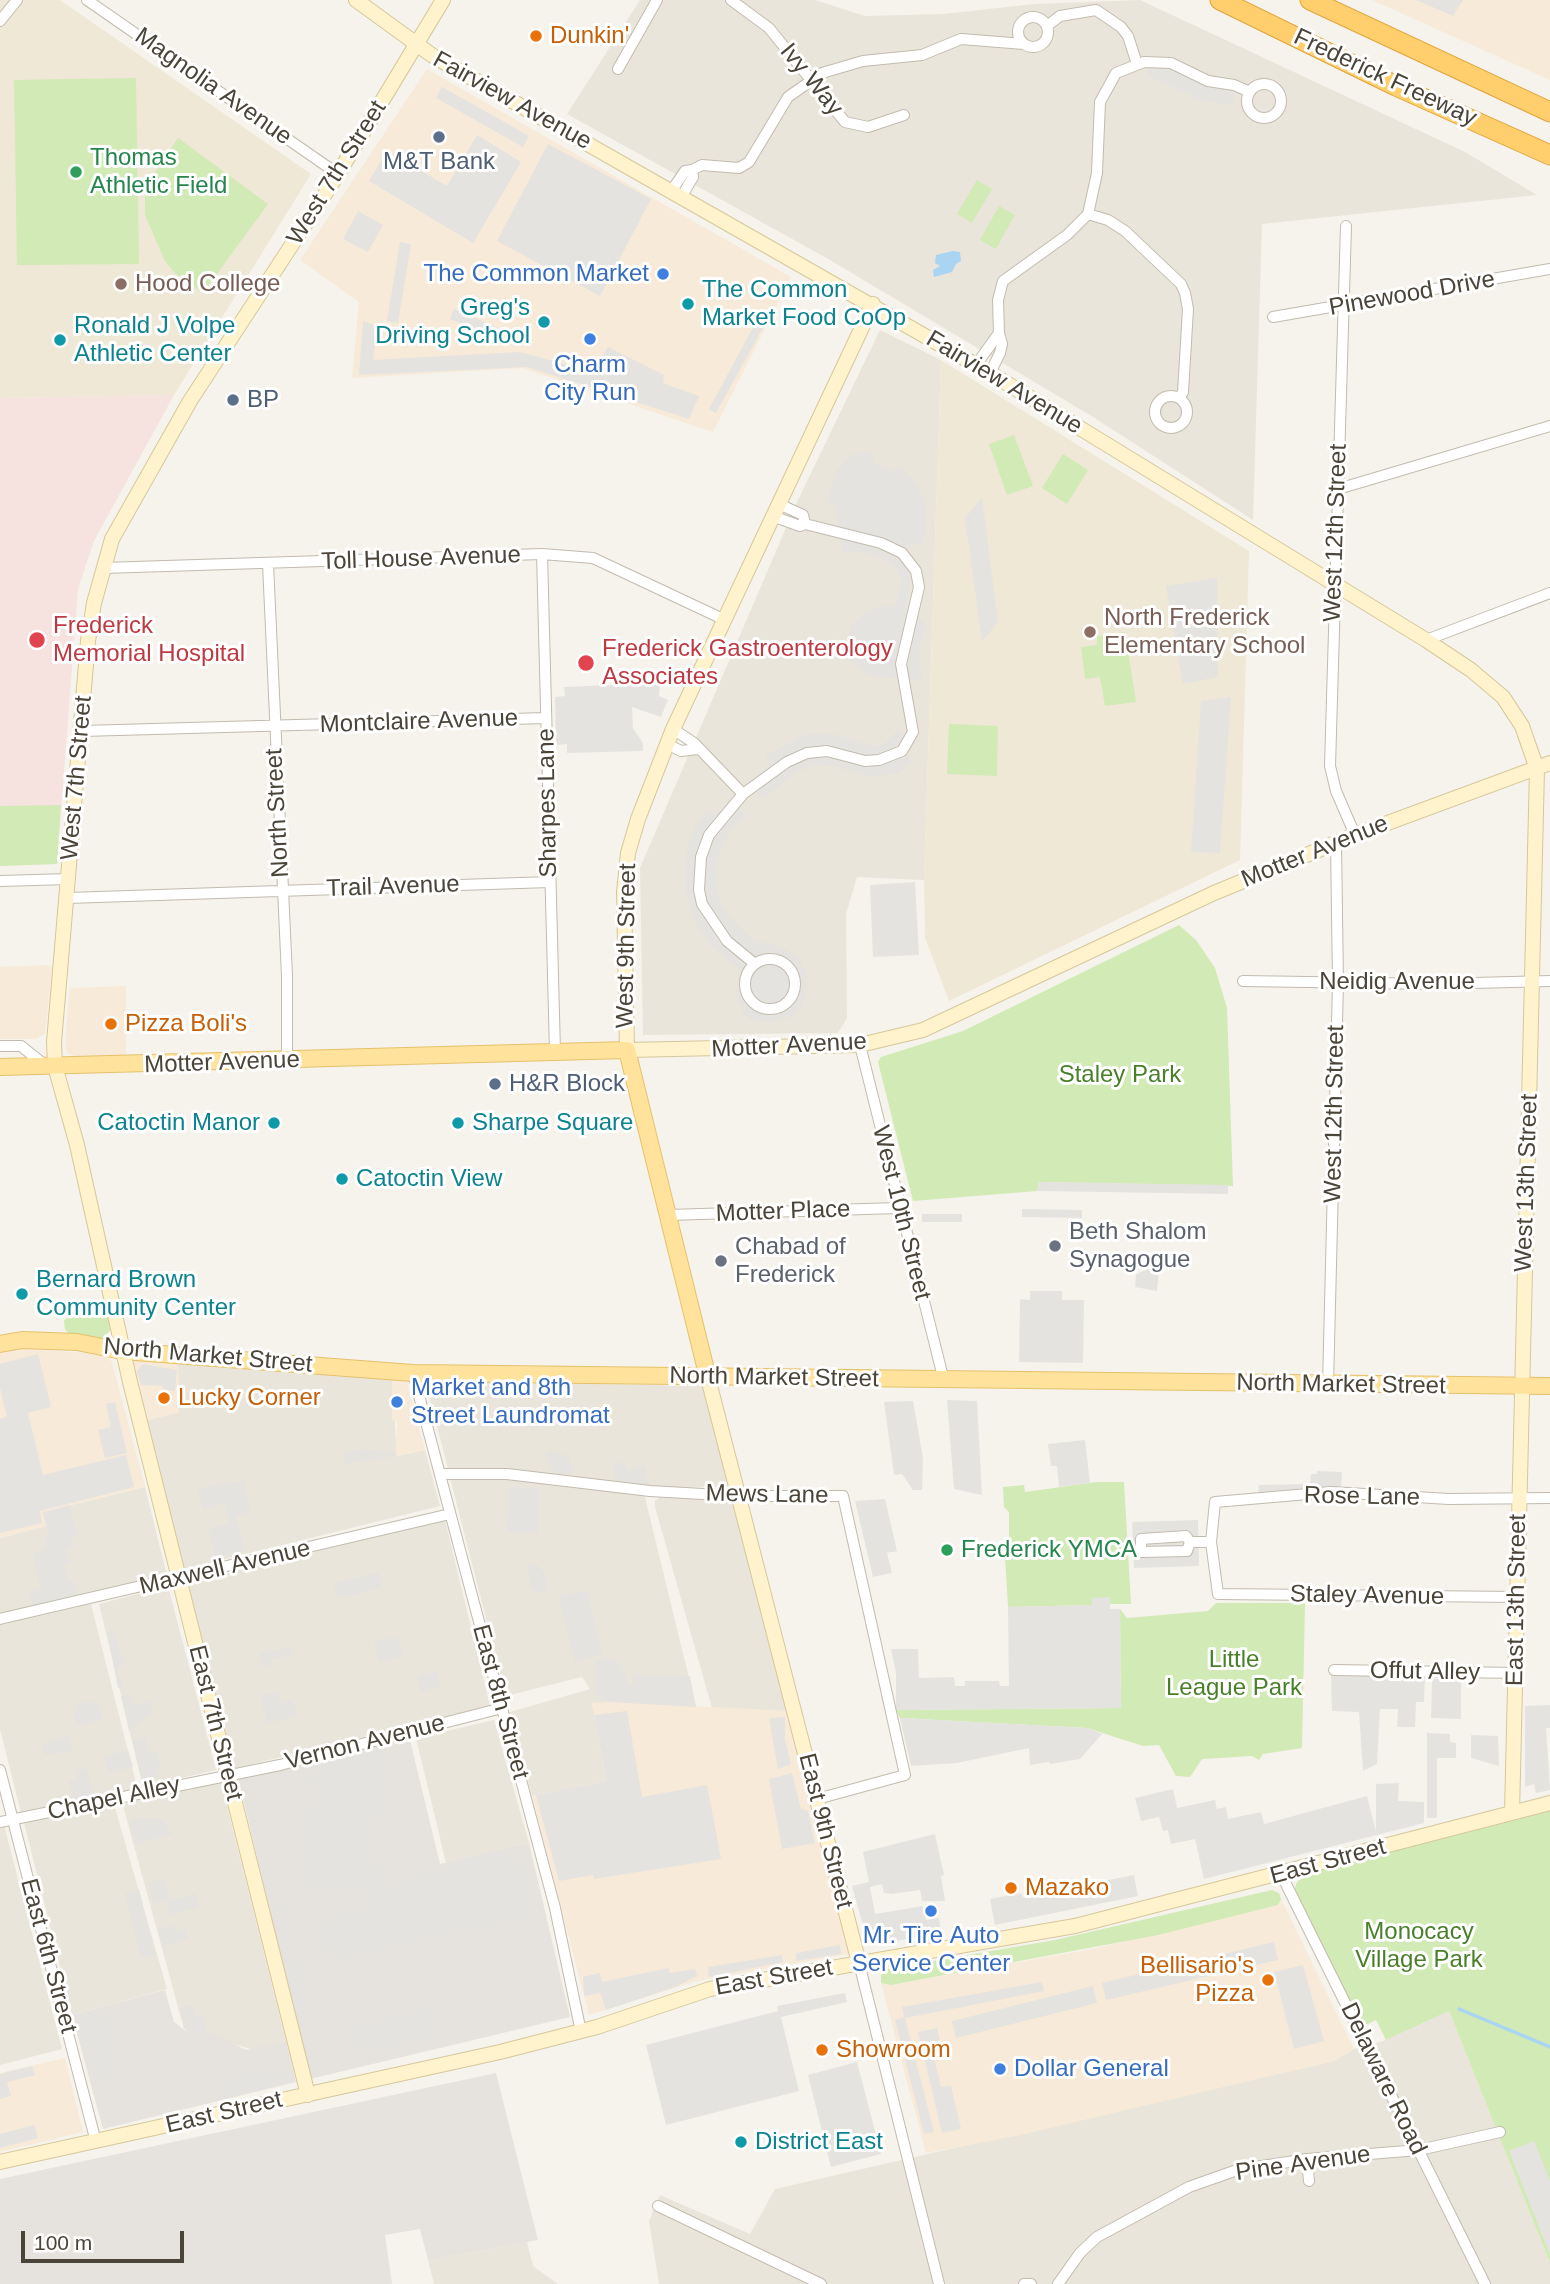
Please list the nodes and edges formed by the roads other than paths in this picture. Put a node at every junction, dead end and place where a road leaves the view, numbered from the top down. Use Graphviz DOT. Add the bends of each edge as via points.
graph roads {
  1 [pos="17,0"];
  2 [pos="87,0"];
  3 [pos="356,0"];
  4 [pos="443,0"];
  5 [pos="657,0"];
  6 [pos="731,0"];
  7 [pos="1220,0"];
  8 [pos="1310,0"];
  9 [pos="0,20"];
  10 [pos="1047,26"];
  11 [pos="1024,44"];
  12 [pos="416,46"];
  13 [pos="1137,64"];
  14 [pos="618,69"];
  15 [pos="809,80"];
  16 [pos="1250,92"];
  17 [pos="1550,112"];
  18 [pos="904,115"];
  19 [pos="1550,155"];
  20 [pos="338,174"];
  21 [pos="677,193"];
  22 [pos="1088,214"];
  23 [pos="1346,226"];
  24 [pos="1550,269"];
  25 [pos="873,304"];
  26 [pos="1342,307"];
  27 [pos="1273,317"];
  28 [pos="999,333"];
  29 [pos="976,365"];
  30 [pos="990,373"];
  31 [pos="1179,398"];
  32 [pos="1550,426"];
  33 [pos="1338,488"];
  34 [pos="778,511"];
  35 [pos="542,554"];
  36 [pos="268,564"];
  37 [pos="103,568"];
  38 [pos="1334,586"];
  39 [pos="1550,593"];
  40 [pos="725,620"];
  41 [pos="1426,640"];
  42 [pos="546,718"];
  43 [pos="274,727"];
  44 [pos="673,729"];
  45 [pos="82,731"];
  46 [pos="667,744"];
  47 [pos="698,748"];
  48 [pos="1544,766"];
  49 [pos="743,794"];
  50 [pos="1355,835"];
  51 [pos="1336,843"];
  52 [pos="69,879"];
  53 [pos="0,881"];
  54 [pos="550,882"];
  55 [pos="282,890"];
  56 [pos="68,898"];
  57 [pos="755,964"];
  58 [pos="1244,981"];
  59 [pos="1532,981"];
  60 [pos="1550,981"];
  61 [pos="1338,983"];
  62 [pos="860,1045"];
  63 [pos="0,1046"];
  64 [pos="627,1050"];
  65 [pos="555,1052"];
  66 [pos="287,1061"];
  67 [pos="51,1066"];
  68 [pos="0,1067"];
  69 [pos="898,1208"];
  70 [pos="668,1215"];
  71 [pos="0,1344"];
  72 [pos="122,1351"];
  73 [pos="413,1373"];
  74 [pos="708,1378"];
  75 [pos="944,1381"];
  76 [pos="1328,1385"];
  77 [pos="1522,1387"];
  78 [pos="1550,1387"];
  79 [pos="440,1474"];
  80 [pos="738,1496"];
  81 [pos="1519,1498"];
  82 [pos="1550,1498"];
  83 [pos="450,1514"];
  84 [pos="1190,1542"];
  85 [pos="1211,1542"];
  86 [pos="179,1579"];
  87 [pos="1517,1597"];
  88 [pos="0,1619"];
  89 [pos="1334,1670"];
  90 [pos="1516,1673"];
  91 [pos="502,1708"];
  92 [pos="0,1770"];
  93 [pos="227,1775"];
  94 [pos="817,1799"];
  95 [pos="1550,1803"];
  96 [pos="1512,1813"];
  97 [pos="12,1820"];
  98 [pos="0,1822"];
  99 [pos="1281,1874"];
  100 [pos="859,1963"];
  101 [pos="581,2032"];
  102 [pos="308,2095"];
  103 [pos="1500,2132"];
  104 [pos="96,2142"];
  105 [pos="1419,2150"];
  106 [pos="1307,2159"];
  107 [pos="0,2162"];
  108 [pos="1309,2181"];
  109 [pos="658,2206"];
  110 [pos="821,2284"];
  111 [pos="939,2284"];
  112 [pos="1024,2284"];
  113 [pos="1031,2284"];
  114 [pos="1058,2284"];
  115 [pos="1485,2284"];
  1 -- 9 [label="street"];
  2 -- 20 [label="street, Magnolia Avenue"];
  3 -- 12 [label="main road, Fairview Avenue"];
  4 -- 12 [label="main road, West 7th Street"];
  5 -- 14 [label="street"];
  6 -- 15 [label="street, Ivy Way" via="769,28"];
  7 -- 19 [label="highway, Frederick Freeway"];
  8 -- 17 [label="highway, Frederick Freeway"];
  10 -- 11 [label="street" via="1043,44"];
  10 -- 11 [label="street" via="1041,19 1026,19 1018,31"];
  10 -- 13 [label="street" via="1060,16 1096,10 1128,36"];
  11 -- 15 [label="street" via="961,39 922,55 838,67"];
  12 -- 20 [label="main road, West 7th Street"];
  12 -- 21 [label="main road, Fairview Avenue"];
  13 -- 16 [label="street" via="1171,63 1208,81"];
  13 -- 22 [label="street" via="1116,73 1103,93 1097,173"];
  15 -- 18 [label="street, Ivy Way" via="845,122 868,127"];
  15 -- 21 [label="street" via="780,107 749,162 738,168 702,165 685,171"];
  20 -- 37 [label="main road, West 7th Street" via="190,401 119,523"];
  21 -- 25 [label="main road, Fairview Avenue"];
  22 -- 28 [label="street" via="1067,236 1003,281 998,300"];
  22 -- 31 [label="street" via="1125,232 1181,284 1188,309"];
  23 -- 26 [label="street, West 12th Street"];
  24 -- 26 [label="street, Pinewood Drive"];
  25 -- 29 [label="main road, Fairview Avenue"];
  25 -- 34 [label="main road, West 9th Street"];
  26 -- 27 [label="street, Pinewood Drive"];
  26 -- 33 [label="street, West 12th Street"];
  28 -- 29 [label="street"];
  28 -- 30 [label="street" via="1000,353"];
  29 -- 30 [label="main road, Fairview Avenue"];
  30 -- 38 [label="main road, Fairview Avenue"];
  32 -- 33 [label="street"];
  33 -- 38 [label="street, West 12th Street"];
  34 -- 40 [label="main road, West 9th Street"];
  34 -- 49 [label="street" via="800,526 881,543 902,553 916,571 919,587 901,664 913,732 907,745 890,758 865,761 827,751 807,753"];
  35 -- 36 [label="street, Toll House Avenue"];
  35 -- 40 [label="street, Toll House Avenue" via="593,558"];
  35 -- 42 [label="street, Sharpes Lane"];
  36 -- 37 [label="street, Toll House Avenue"];
  36 -- 43 [label="street, North Street"];
  37 -- 45 [label="main road, West 7th Street" via="88,641"];
  38 -- 41 [label="main road, Fairview Avenue"];
  38 -- 50 [label="street, West 12th Street" via="1330,766"];
  39 -- 41 [label="street"];
  40 -- 44 [label="main road, West 9th Street"];
  41 -- 48 [label="main road, Fairview Avenue" via="1503,698"];
  42 -- 43 [label="street, Montclaire Avenue"];
  42 -- 54 [label="street, Sharpes Lane"];
  43 -- 45 [label="street, Montclaire Avenue"];
  43 -- 55 [label="street, North Street"];
  44 -- 46 [label="main road, West 9th Street"];
  44 -- 47 [label="street"];
  45 -- 52 [label="main road, West 7th Street"];
  46 -- 47 [label="street" via="681,751"];
  46 -- 64 [label="main road, West 9th Street" via="628,853 624,892"];
  47 -- 49 [label="street"];
  48 -- 50 [label="main road, Motter Avenue"];
  48 -- 59 [label="main road, West 13th Street"];
  49 -- 57 [label="street" via="709,835 701,857 699,890 702,904 720,932"];
  50 -- 51 [label="main road, Motter Avenue"];
  51 -- 61 [label="street, West 12th Street"];
  51 -- 62 [label="main road, Motter Avenue" via="1182,907 934,1025"];
  52 -- 53 [label="street"];
  52 -- 56 [label="main road, West 7th Street"];
  54 -- 55 [label="street, Trail Avenue"];
  54 -- 65 [label="street, Sharpes Lane"];
  55 -- 56 [label="street, Trail Avenue"];
  55 -- 66 [label="street, North Street"];
  56 -- 67 [label="main road, West 7th Street"];
  57 -- 57 [label="street" via="746,978 748,995 760,1007 784,1005 794,992 790,970 770,959"];
  58 -- 61 [label="street, Neidig Avenue"];
  59 -- 60 [label="street, Neidig Avenue"];
  59 -- 61 [label="street, Neidig Avenue"];
  59 -- 77 [label="main road, West 13th Street"];
  61 -- 76 [label="street, West 12th Street"];
  62 -- 64 [label="main road, Motter Avenue"];
  62 -- 69 [label="street, West 10th Street"];
  63 -- 67 [label="street" via="21,1046"];
  64 -- 65 [label="main road, Motter Avenue"];
  64 -- 70 [label="main road, West 9th Street"];
  65 -- 66 [label="main road, Motter Avenue"];
  66 -- 67 [label="main road, Motter Avenue"];
  67 -- 68 [label="main road, Motter Avenue"];
  67 -- 72 [label="main road, West 7th Street"];
  69 -- 70 [label="street, Motter Place"];
  69 -- 75 [label="street, West 10th Street"];
  70 -- 74 [label="main road, West 9th Street"];
  71 -- 72 [label="main road, North Market Street" via="77,1342"];
  72 -- 73 [label="main road, North Market Street"];
  72 -- 86 [label="main road, East 7th Street"];
  73 -- 74 [label="main road, North Market Street"];
  73 -- 79 [label="street, East 8th Street"];
  74 -- 75 [label="main road, North Market Street"];
  74 -- 80 [label="main road, East 9th Street"];
  75 -- 76 [label="main road, North Market Street"];
  76 -- 77 [label="main road, North Market Street"];
  77 -- 78 [label="main road, North Market Street"];
  77 -- 81 [label="main road, East 13th Street"];
  79 -- 80 [label="street, Mews Lane" via="507,1475"];
  79 -- 83 [label="street, East 8th Street"];
  80 -- 94 [label="main road, East 9th Street"];
  80 -- 94 [label="street, Mews Lane" via="843,1496 905,1776"];
  81 -- 82 [label="street, Rose Lane"];
  81 -- 85 [label="street, Rose Lane" via="1331,1492 1215,1502"];
  81 -- 87 [label="main road, East 13th Street"];
  83 -- 86 [label="street, Maxwell Avenue"];
  83 -- 91 [label="street, East 8th Street"];
  84 -- 85 [label="street"];
  85 -- 87 [label="street, Staley Avenue" via="1218,1594"];
  86 -- 88 [label="street, Maxwell Avenue"];
  86 -- 93 [label="main road, East 7th Street"];
  87 -- 90 [label="main road, East 13th Street"];
  89 -- 90 [label="street, Offut Alley"];
  90 -- 96 [label="main road, East 13th Street"];
  91 -- 93 [label="street, Vernon Avenue"];
  91 -- 101 [label="street, East 8th Street" via="555,1908"];
  92 -- 97 [label="street, East 6th Street"];
  93 -- 97 [label="street, Chapel Alley"];
  93 -- 102 [label="main road, East 7th Street"];
  94 -- 100 [label="main road, East 9th Street"];
  95 -- 96 [label="main road, East Street"];
  96 -- 99 [label="main road, East Street"];
  97 -- 98 [label="street, Chapel Alley"];
  97 -- 104 [label="street, East 6th Street"];
  99 -- 100 [label="main road, East Street" via="1075,1926"];
  99 -- 105 [label="street, Delaware Road"];
  100 -- 101 [label="main road, East Street" via="710,1989"];
  100 -- 111 [label="street, East 9th Street"];
  101 -- 102 [label="main road, East Street"];
  102 -- 104 [label="main road, East Street"];
  103 -- 105 [label="street, Pine Avenue"];
  104 -- 107 [label="main road, East Street"];
  105 -- 106 [label="street, Pine Avenue"];
  105 -- 115 [label="street, Delaware Road"];
  106 -- 108 [label="street"];
  106 -- 114 [label="street, Pine Avenue" via="1237,2170 1158,2202 1097,2237"];
  109 -- 110 [label="street"];
  112 -- 113 [label="street"];
}
